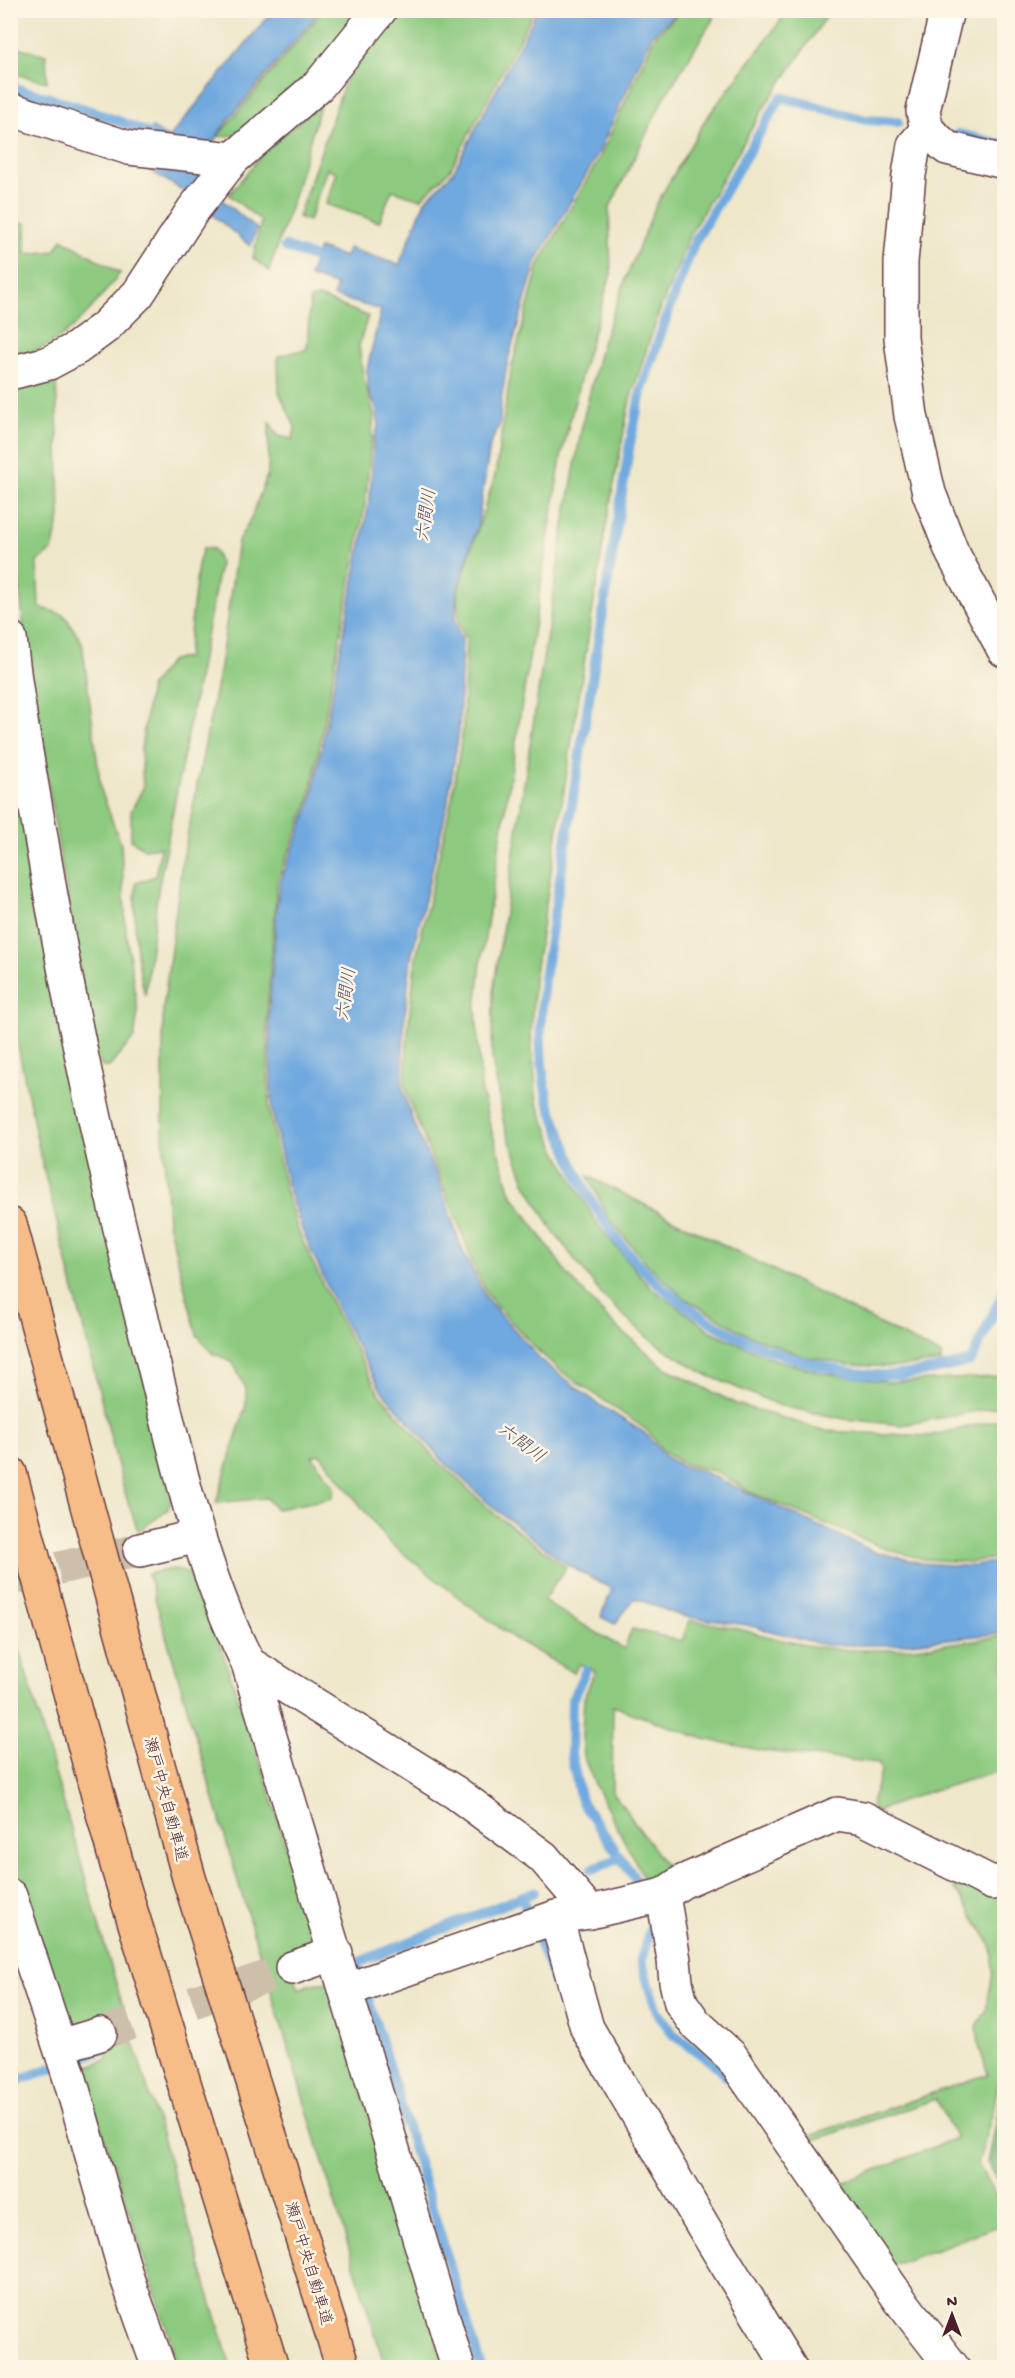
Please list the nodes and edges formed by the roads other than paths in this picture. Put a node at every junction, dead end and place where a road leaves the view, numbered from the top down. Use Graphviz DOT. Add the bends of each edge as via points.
graph roads {
  1 [pos="380,10"];
  2 [pos="947,10"];
  3 [pos="10,109"];
  4 [pos="927,130"];
  5 [pos="1005,162"];
  6 [pos="219,167"];
  7 [pos="10,373"];
  8 [pos="10,638"];
  9 [pos="1005,650"];
  10 [pos="10,1224"];
  11 [pos="10,1473"];
  12 [pos="198,1536"];
  13 [pos="140,1550"];
  14 [pos="248,1663"];
  15 [pos="1005,1881"];
  16 [pos="663,1895"];
  17 [pos="10,1896"];
  18 [pos="590,1912"];
  19 [pos="540,1921"];
  20 [pos="292,1968"];
  21 [pos="348,1975"];
  22 [pos="100,2034"];
  23 [pos="64,2059"];
  24 [pos="159,2367"];
  25 [pos="272,2367"];
  26 [pos="343,2367"];
  27 [pos="458,2367"];
  28 [pos="790,2367"];
  29 [pos="953,2367"];
  1 -- 6 [label="street" via="319,85"];
  2 -- 4 [label="street" via="923,111"];
  3 -- 6 [label="street" via="129,148"];
  4 -- 5 [label="street" via="947,148"];
  4 -- 9 [label="street" via="915,145 909,175 901,262 901,338 911,416 933,503 952,552"];
  6 -- 7 [label="street" via="138,294 104,328 49,363"];
  8 -- 12 [label="street" via="76,1036 131,1277"];
  10 -- 26 [label="highway, 瀬戸中央自動車道" via="189,1878"];
  11 -- 25 [label="highway" via="118,1872"];
  12 -- 13 [label="street"];
  12 -- 14 [label="street" via="232,1631"];
  14 -- 18 [label="street" via="456,1793 543,1857"];
  14 -- 21 [label="street"];
  15 -- 16 [label="street" via="992,1883 863,1818 837,1814 682,1882"];
  16 -- 18 [label="street"];
  16 -- 29 [label="street" via="681,2003 695,2024 731,2056 900,2300"];
  17 -- 23 [label="street"];
  18 -- 19 [label="street"];
  19 -- 21 [label="street"];
  19 -- 28 [label="street" via="587,2028"];
  20 -- 21 [label="street"];
  21 -- 27 [label="street"];
  22 -- 23 [label="street"];
  23 -- 24 [label="street" via="127,2278"];
}
